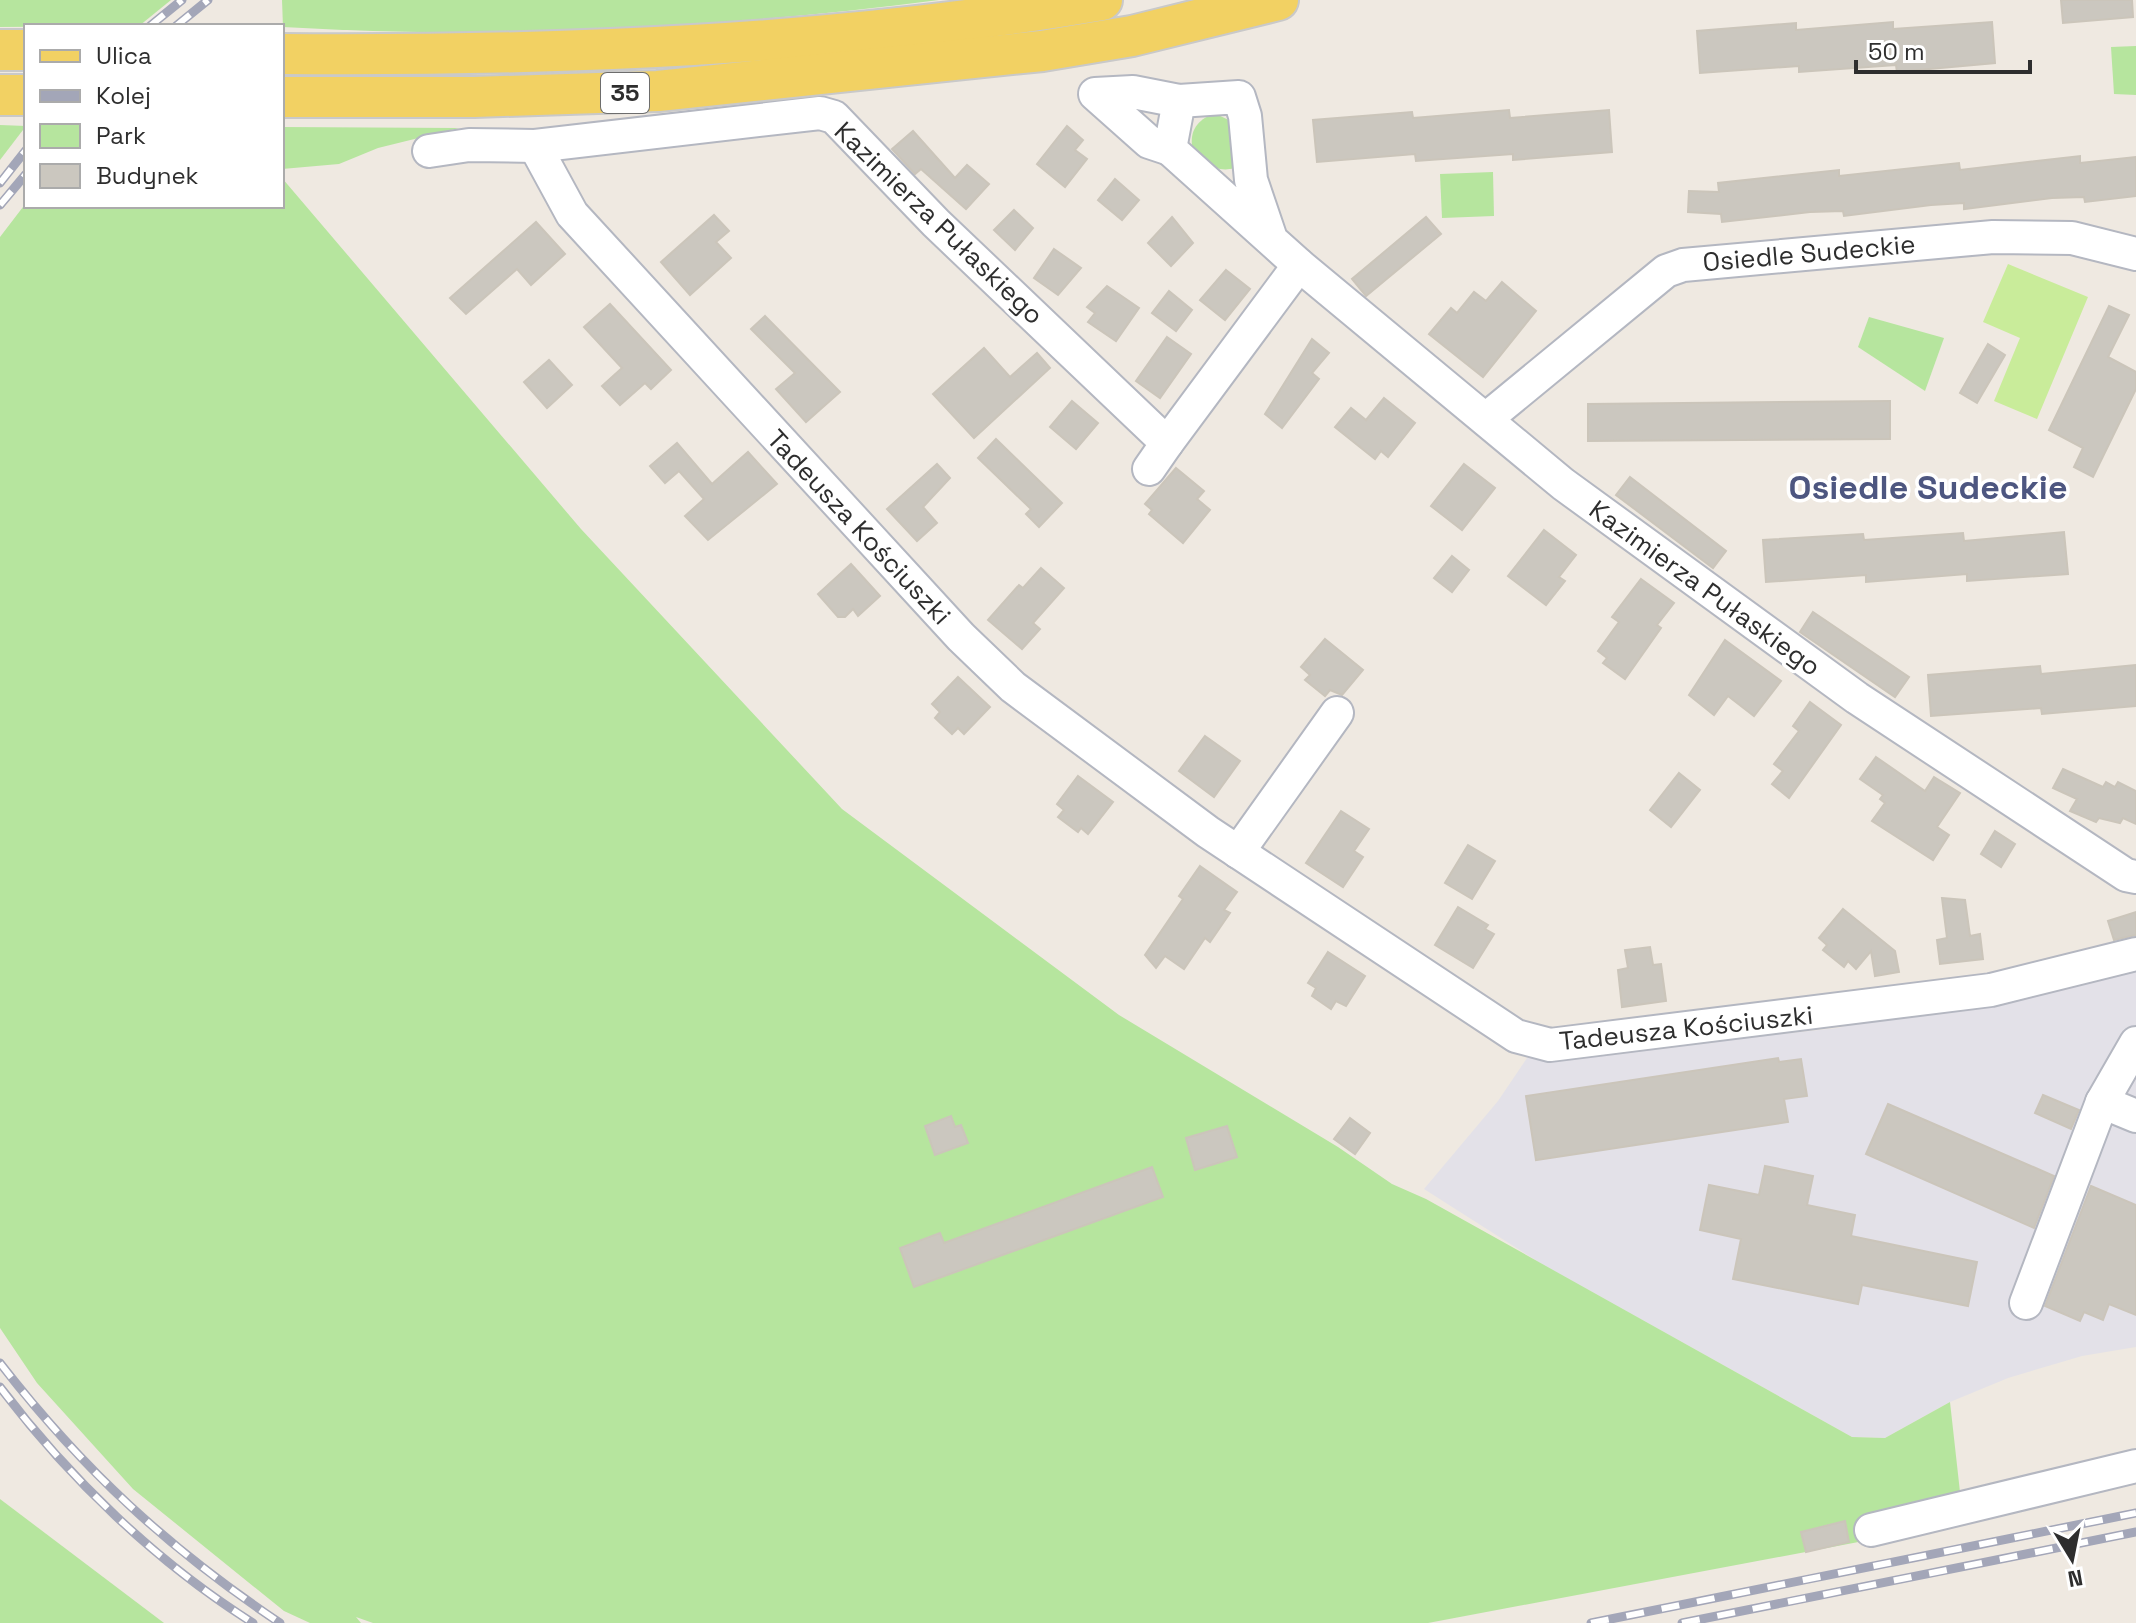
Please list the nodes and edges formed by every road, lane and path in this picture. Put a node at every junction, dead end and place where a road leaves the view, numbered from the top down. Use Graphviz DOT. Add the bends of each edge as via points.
graph roads {
  1 [pos="1102,0"];
  2 [pos="1278,0"];
  3 [pos="1053,4"];
  4 [pos="0,50"];
  5 [pos="24,50"];
  6 [pos="284,54"];
  7 [pos="0,95"];
  8 [pos="24,95"];
  9 [pos="284,97"];
  10 [pos="1179,101"];
  11 [pos="535,146"];
  12 [pos="1170,149"];
  13 [pos="429,151"];
  14 [pos="1270,236"];
  15 [pos="2136,254"];
  16 [pos="1299,265"];
  17 [pos="1486,419"];
  18 [pos="1167,443"];
  19 [pos="1149,469"];
  20 [pos="1337,713"];
  21 [pos="1238,852"];
  22 [pos="2136,877"];
  23 [pos="2136,954"];
  24 [pos="2136,1043"];
  25 [pos="2102,1102"];
  26 [pos="2136,1116"];
  27 [pos="2026,1303"];
  28 [pos="2136,1466"];
  29 [pos="1871,1530"];
  1 -- 3 [label="main road, 35"];
  2 -- 9 [label="main road, 35" via="1158,31 1042,51 674,90"];
  3 -- 6 [label="main road, 35" via="812,38 710,46 514,55"];
  4 -- 5 [label="main road"];
  7 -- 8 [label="main road"];
  10 -- 12 [label="street"];
  10 -- 12 [label="street, Kazimierza Pułaskiego" via="1133,92 1095,94 1149,142"];
  10 -- 14 [label="street, Kazimierza Pułaskiego" via="1239,97 1251,180"];
  11 -- 13 [label="street, Kazimierza Pułaskiego" via="469,145"];
  11 -- 18 [label="street, Kazimierza Pułaskiego" via="820,113 834,117"];
  11 -- 21 [label="street, Tadeusza Kościuszki" via="572,214 961,637 1013,687"];
  12 -- 14 [label="street, Kazimierza Pułaskiego"];
  14 -- 16 [label="street, Kazimierza Pułaskiego"];
  15 -- 17 [label="street, Osiedle Sudeckie" via="2072,238 1993,237 1683,265 1666,271"];
  16 -- 17 [label="street, Kazimierza Pułaskiego"];
  16 -- 18 [label="street"];
  17 -- 22 [label="street, Kazimierza Pułaskiego" via="1563,484 1844,689 2068,839"];
  18 -- 19 [label="street"];
  20 -- 21 [label="street"];
  21 -- 23 [label="street, Tadeusza Kościuszki" via="1516,1036 1550,1045 1991,990"];
  24 -- 25 [label="street"];
  25 -- 26 [label="street"];
  25 -- 27 [label="street"];
  28 -- 29 [label="street"];
}
